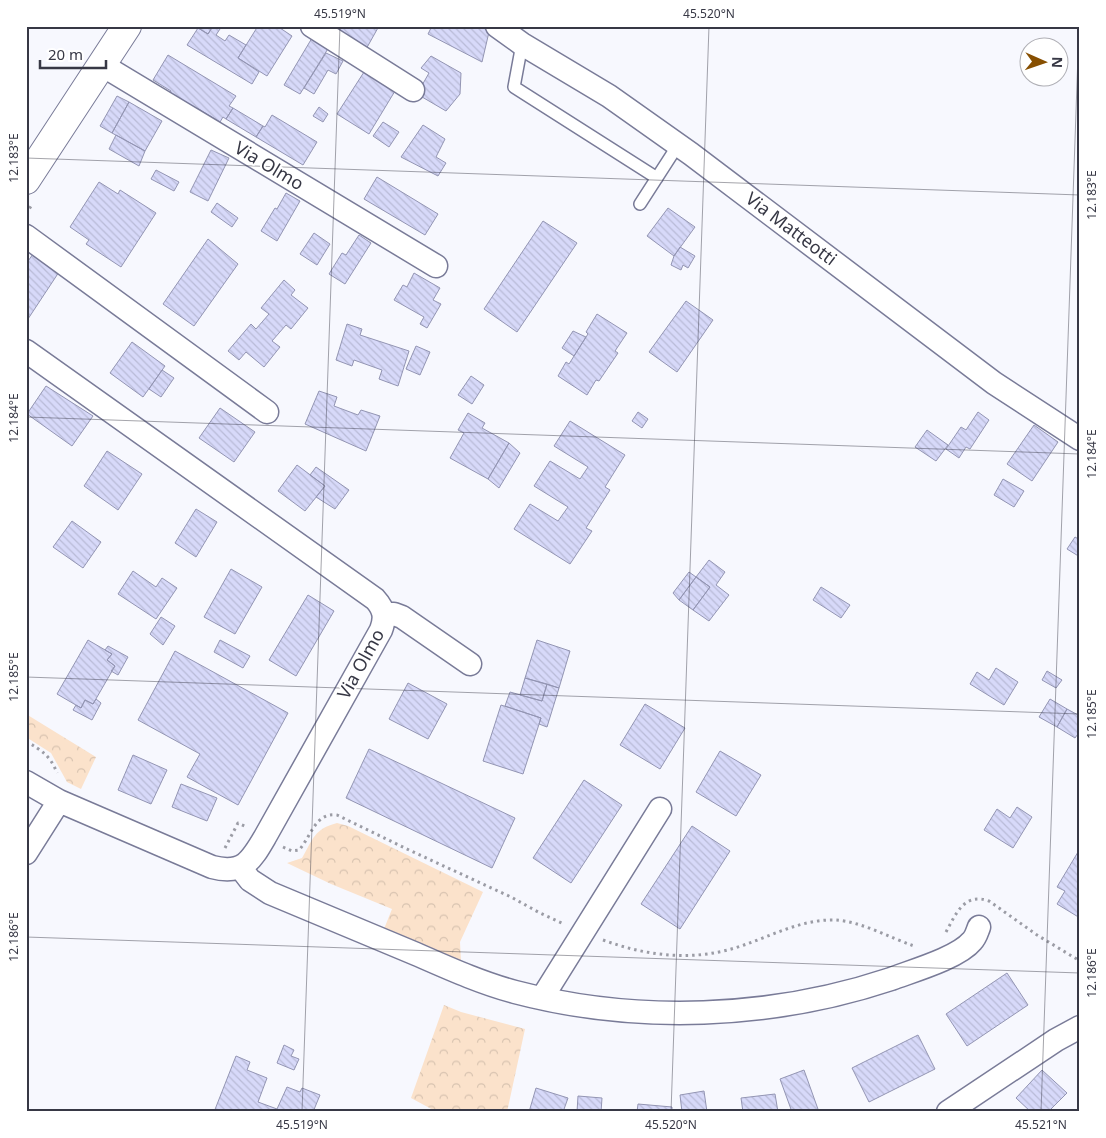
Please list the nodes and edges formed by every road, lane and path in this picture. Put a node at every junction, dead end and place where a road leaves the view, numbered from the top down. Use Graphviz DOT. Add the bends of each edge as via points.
graph roads {
  1 [pos="127,26"];
  2 [pos="312,26"];
  3 [pos="497,26"];
  4 [pos="522,44"];
  5 [pos="102,65"];
  6 [pos="413,90"];
  7 [pos="678,145"];
  8 [pos="657,178"];
  9 [pos="26,180"];
  10 [pos="640,204"];
  11 [pos="26,236"];
  12 [pos="436,266"];
  13 [pos="26,351"];
  14 [pos="267,412"];
  15 [pos="1080,439"];
  16 [pos="384,614"];
  17 [pos="470,664"];
  18 [pos="26,782"];
  19 [pos="59,801"];
  20 [pos="660,809"];
  21 [pos="276,843"];
  22 [pos="26,853"];
  23 [pos="240,867"];
  24 [pos="572,927"];
  25 [pos="979,927"];
  26 [pos="595,937"];
  27 [pos="942,938"];
  28 [pos="921,948"];
  29 [pos="1080,961"];
  30 [pos="542,998"];
  31 [pos="1080,1026"];
  32 [pos="948,1112"];
  1 -- 5 [label="street"];
  2 -- 6 [label="street"];
  3 -- 4 [label="street, Via Matteotti"];
  4 -- 7 [label="street, Via Matteotti" via="609,96"];
  4 -- 8 [label="lane" via="514,87"];
  5 -- 9 [label="street"];
  5 -- 12 [label="street, Via Olmo"];
  7 -- 8 [label="lane"];
  7 -- 15 [label="street, Via Matteotti" via="994,383"];
  8 -- 10 [label="lane"];
  11 -- 14 [label="street"];
  13 -- 16 [label="street, Via Olmo" via="375,599"];
  16 -- 17 [label="street" via="402,617"];
  16 -- 23 [label="street, Via Olmo" via="381,630 256,854"];
  18 -- 19 [label="street"];
  19 -- 22 [label="street"];
  19 -- 23 [label="street" via="212,867 228,870"];
  20 -- 30 [label="street"];
  21 -- 24 [label="path" via="292,851 299,850 319,819 337,815"];
  23 -- 30 [label="street" via="250,880 270,893 476,979"];
  25 -- 30 [label="street" via="966,947 929,964 872,985 786,1005 680,1013 595,1007"];
  26 -- 28 [label="path" via="655,954 702,955 733,948 795,926 836,920 854,923"];
  27 -- 29 [label="path" via="965,904 971,899 982,899"];
  31 -- 32 [label="street"];
}
